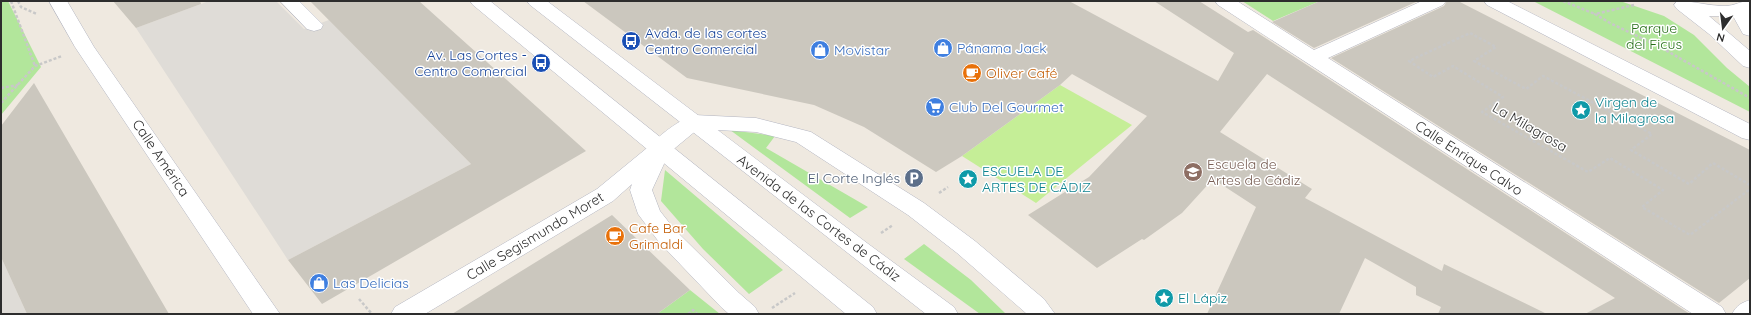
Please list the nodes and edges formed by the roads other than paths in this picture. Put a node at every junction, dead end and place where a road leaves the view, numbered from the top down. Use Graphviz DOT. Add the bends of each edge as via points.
graph roads {
  1 [pos="58,1"];
  2 [pos="289,1"];
  3 [pos="479,1"];
  4 [pos="536,1"];
  5 [pos="1224,1"];
  6 [pos="1437,1"];
  7 [pos="1493,1"];
  8 [pos="1677,3"];
  9 [pos="1745,7"];
  10 [pos="314,26"];
  11 [pos="1750,30"];
  12 [pos="1313,58"];
  13 [pos="1750,62"];
  14 [pos="694,122"];
  15 [pos="1750,133"];
  16 [pos="660,149"];
  17 [pos="1750,310"];
  18 [pos="267,314"];
  19 [pos="404,314"];
  20 [pos="746,314"];
  21 [pos="864,314"];
  22 [pos="945,314"];
  23 [pos="1042,314"];
  24 [pos="1713,314"];
  25 [pos="1745,314"];
  1 -- 18 [label="street, Calle América" via="85,47"];
  2 -- 10 [label="street"];
  3 -- 16 [label="street"];
  4 -- 14 [label="street, Avenida de las Cortes de Cádiz"];
  5 -- 12 [label="street, Calle Enrique Calvo"];
  6 -- 12 [label="street"];
  7 -- 15 [label="street"];
  8 -- 9 [label="street" via="1707,10 1724,11"];
  8 -- 13 [label="street" via="1716,30"];
  9 -- 11 [label="street"];
  12 -- 24 [label="street, Calle Enrique Calvo"];
  14 -- 16 [label="street"];
  14 -- 22 [label="street, Avenida de las Cortes de Cádiz"];
  14 -- 23 [label="street" via="756,125 803,137 916,209 966,247 1036,306"];
  16 -- 19 [label="street, Calle Segismundo Moret" via="604,195"];
  16 -- 20 [label="street" via="641,190 650,214 667,236"];
  16 -- 21 [label="street"];
  17 -- 25 [label="street"];
}
